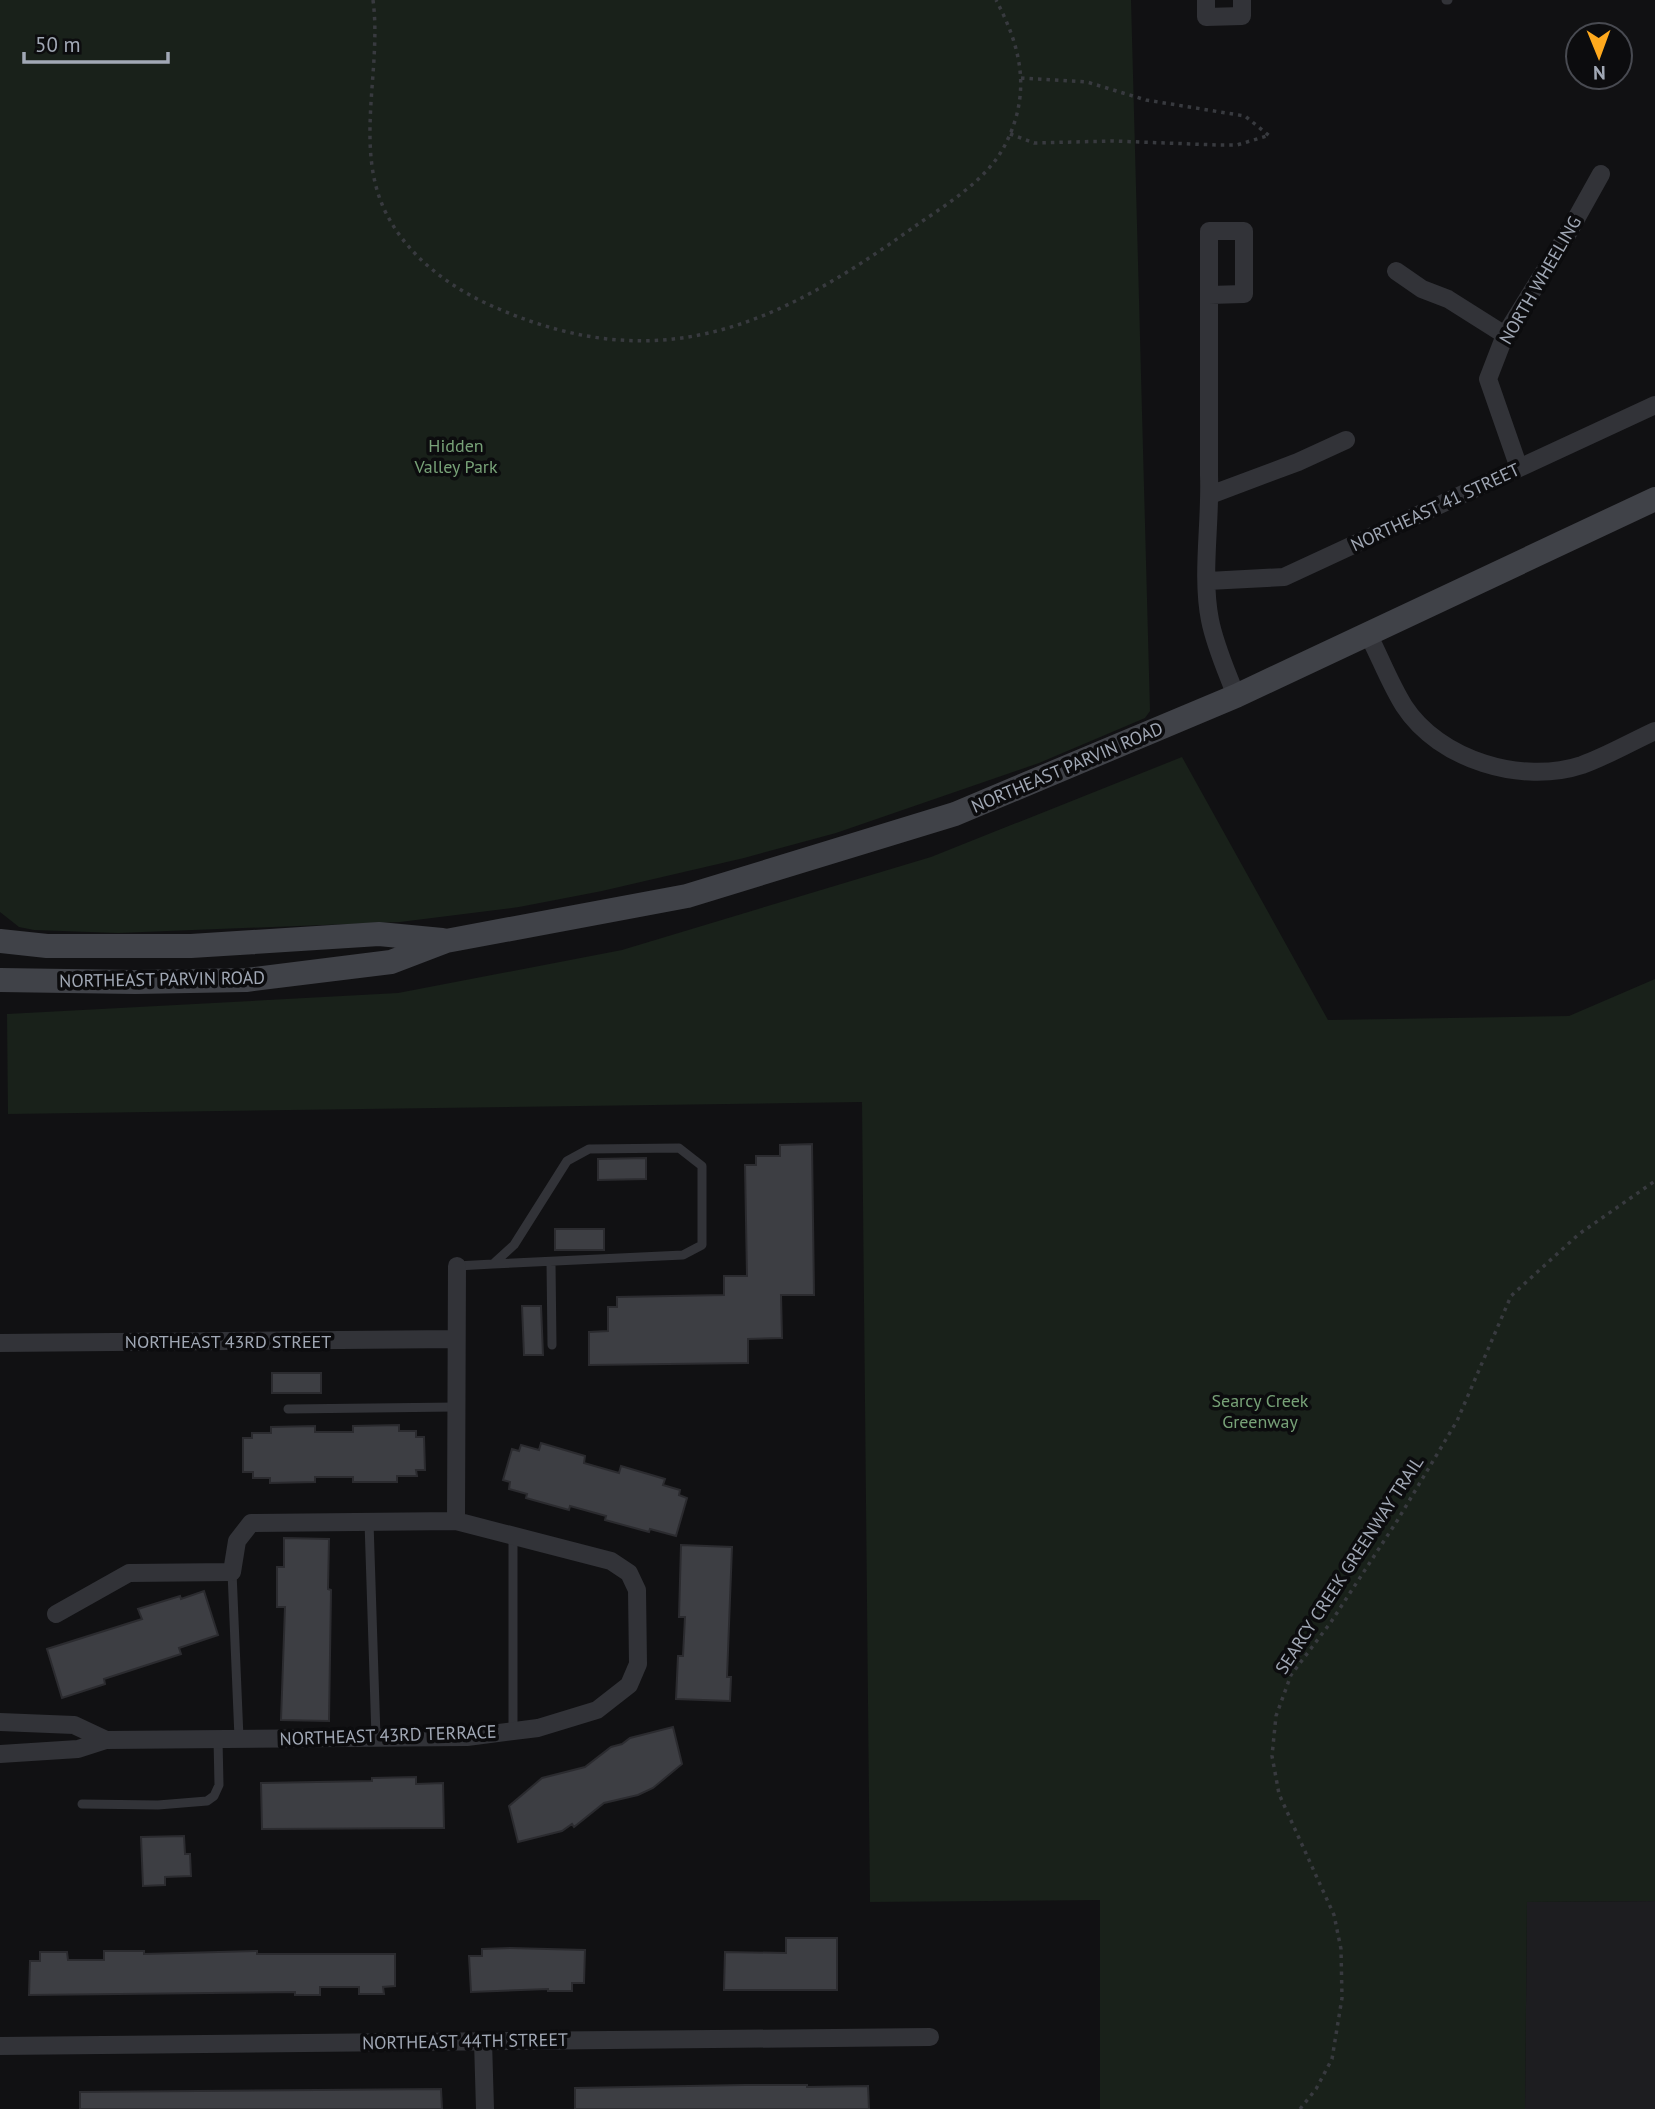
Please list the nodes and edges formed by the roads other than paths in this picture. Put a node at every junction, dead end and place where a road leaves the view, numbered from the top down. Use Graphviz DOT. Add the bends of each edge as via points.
graph roads {
  1 [pos="1206,0"];
  2 [pos="1242,0"];
  3 [pos="1601,174"];
  4 [pos="1396,271"];
  5 [pos="1209,295"];
  6 [pos="1505,335"];
  7 [pos="1655,405"];
  8 [pos="1346,440"];
  9 [pos="1519,468"];
  10 [pos="1210,495"];
  11 [pos="1655,499"];
  12 [pos="1208,581"];
  13 [pos="1368,634"];
  14 [pos="1236,696"];
  15 [pos="1655,731"];
  16 [pos="0,941"];
  17 [pos="446,941"];
  18 [pos="0,980"];
  19 [pos="551,1262"];
  20 [pos="493,1264"];
  21 [pos="457,1266"];
  22 [pos="456,1339"];
  23 [pos="0,1343"];
  24 [pos="552,1345"];
  25 [pos="456,1407"];
  26 [pos="288,1409"];
  27 [pos="456,1521"];
  28 [pos="369,1522"];
  29 [pos="513,1536"];
  30 [pos="232,1572"];
  31 [pos="56,1614"];
  32 [pos="0,1722"];
  33 [pos="513,1731"];
  34 [pos="376,1737"];
  35 [pos="239,1738"];
  36 [pos="218,1739"];
  37 [pos="106,1740"];
  38 [pos="0,1754"];
  39 [pos="82,1804"];
  40 [pos="930,2037"];
  41 [pos="484,2041"];
  42 [pos="0,2046"];
  43 [pos="485,2109"];
  1 -- 2 [label="street" via="1206,17 1242,16"];
  3 -- 6 [label="street, NORTH WHEELING"];
  4 -- 6 [label="street"];
  5 -- 10 [label="street"];
  6 -- 9 [label="street, NORTH WHEELING" via="1488,379"];
  7 -- 9 [label="street, NORTHEAST 41 STREET"];
  8 -- 10 [label="street"];
  9 -- 12 [label="street, NORTHEAST 41 STREET" via="1284,577"];
  10 -- 12 [label="street"];
  11 -- 13 [label="main road, NORTHEAST PARVIN ROAD"];
  12 -- 14 [label="street" via="1210,619"];
  13 -- 14 [label="main road, NORTHEAST PARVIN ROAD"];
  13 -- 15 [label="street" via="1404,706 1424,730 1462,755 1520,771 1554,771 1581,765"];
  14 -- 17 [label="main road, NORTHEAST PARVIN ROAD" via="954,814 687,897"];
  16 -- 17 [label="main road, NORTHEAST PARVIN ROAD" via="47,946 191,946 379,934"];
  17 -- 18 [label="main road, NORTHEAST PARVIN ROAD" via="391,962 246,980"];
  19 -- 20 [label="lane"];
  19 -- 20 [label="lane" via="683,1255 702,1245 702,1166 679,1148 589,1149 567,1161 514,1245"];
  19 -- 24 [label="lane"];
  20 -- 21 [label="lane"];
  21 -- 22 [label="street"];
  22 -- 23 [label="street, NORTHEAST 43RD STREET"];
  22 -- 25 [label="street"];
  25 -- 26 [label="lane"];
  25 -- 27 [label="street"];
  27 -- 28 [label="street, NORTHEAST 43RD TERRACE"];
  27 -- 29 [label="street, NORTHEAST 43RD TERRACE"];
  28 -- 30 [label="street, NORTHEAST 43RD TERRACE" via="251,1523 237,1541"];
  28 -- 34 [label="lane"];
  29 -- 33 [label="lane"];
  29 -- 33 [label="street, NORTHEAST 43RD TERRACE" via="611,1561 629,1573 637,1590 638,1664 629,1685 597,1710"];
  30 -- 31 [label="street" via="129,1573"];
  30 -- 35 [label="lane"];
  32 -- 37 [label="street, NORTHEAST 43RD TERRACE" via="74,1726"];
  33 -- 34 [label="street, NORTHEAST 43RD TERRACE" via="467,1737"];
  34 -- 35 [label="street, NORTHEAST 43RD TERRACE"];
  35 -- 36 [label="street, NORTHEAST 43RD TERRACE"];
  36 -- 37 [label="street, NORTHEAST 43RD TERRACE"];
  36 -- 39 [label="lane" via="219,1785 207,1801"];
  37 -- 38 [label="street, NORTHEAST 43RD TERRACE" via="78,1749"];
  40 -- 41 [label="street, NORTHEAST 44TH STREET"];
  41 -- 42 [label="street, NORTHEAST 44TH STREET"];
  41 -- 43 [label="street"];
}
